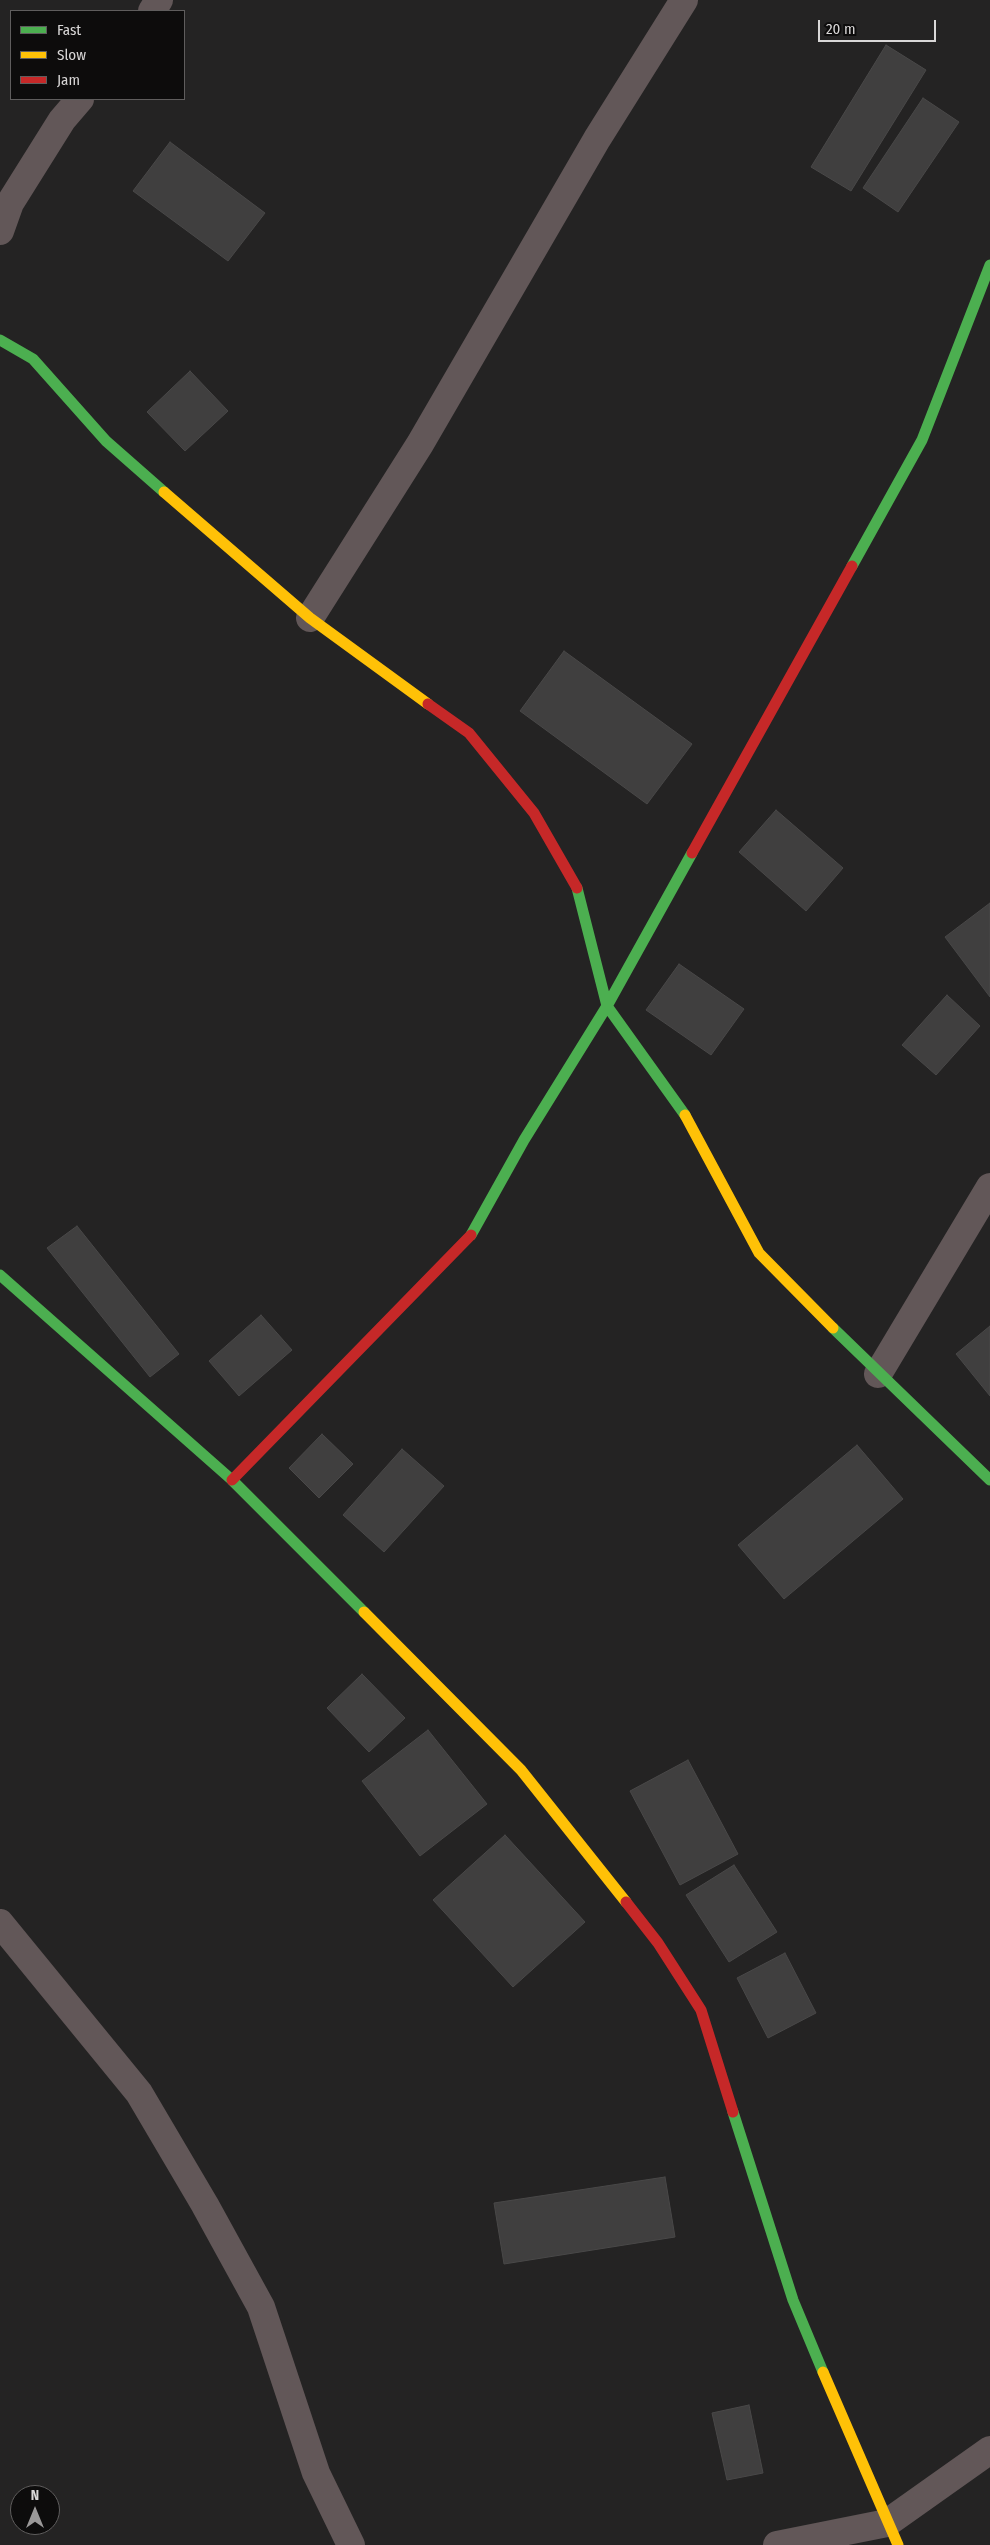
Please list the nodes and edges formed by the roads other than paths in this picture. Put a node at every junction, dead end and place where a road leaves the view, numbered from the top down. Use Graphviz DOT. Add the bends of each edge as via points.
graph roads {
  1 [pos="684,0"];
  2 [pos="79,100"];
  3 [pos="0,231"];
  4 [pos="990,265"];
  5 [pos="0,340"];
  6 [pos="310,618"];
  7 [pos="607,1006"];
  8 [pos="990,1187"];
  9 [pos="0,1275"];
  10 [pos="878,1374"];
  11 [pos="232,1480"];
  12 [pos="990,1480"];
  13 [pos="0,1923"];
  14 [pos="990,2450"];
  15 [pos="893,2534"];
  16 [pos="351,2545"];
  17 [pos="777,2545"];
  1 -- 6 [label="street" via="596,139 420,444"];
  2 -- 3 [label="street" via="62,120 10,203"];
  4 -- 7 [label="street" via="922,440"];
  5 -- 6 [label="street" via="33,359 106,441"];
  6 -- 7 [label="street" via="469,733 534,813 576,884"];
  7 -- 10 [label="street" via="682,1108 759,1254"];
  7 -- 11 [label="street" via="524,1140 468,1240"];
  8 -- 10 [label="street"];
  9 -- 11 [label="street"];
  10 -- 12 [label="street"];
  11 -- 15 [label="street" via="521,1770 658,1943 701,2010 793,2300"];
  13 -- 16 [label="street" via="139,2093 206,2205 261,2307 316,2472"];
  14 -- 15 [label="street"];
  15 -- 17 [label="street"];
}
